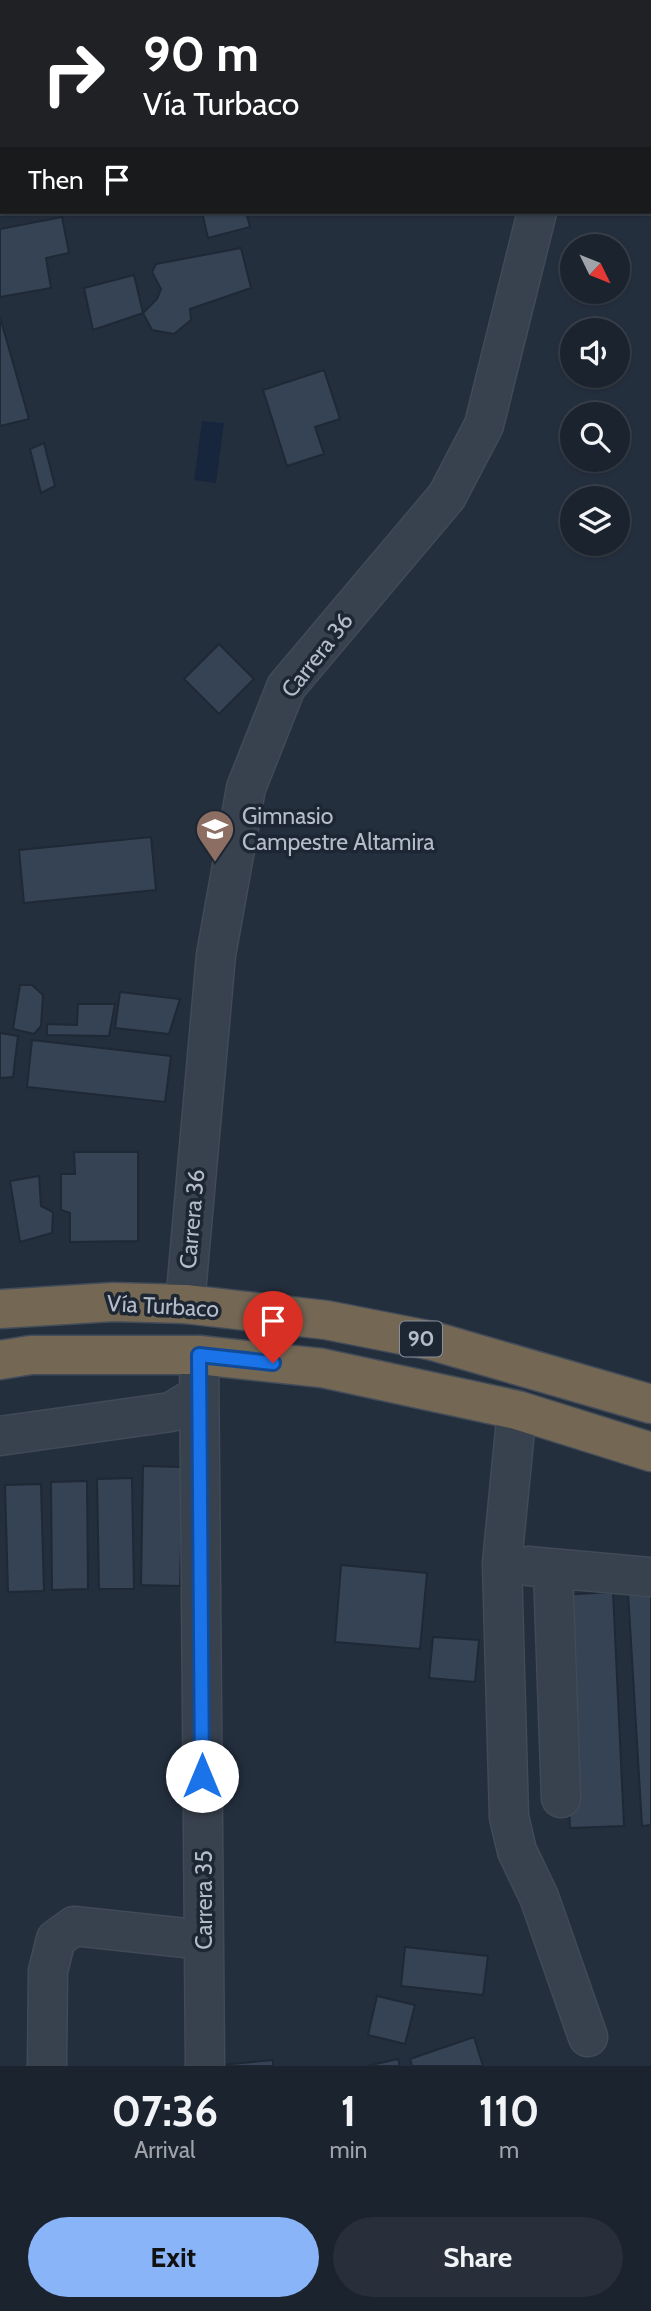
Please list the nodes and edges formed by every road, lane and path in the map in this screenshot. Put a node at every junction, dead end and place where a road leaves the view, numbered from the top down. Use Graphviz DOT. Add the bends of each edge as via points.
graph roads {
  1 [pos="537,214"];
  2 [pos="185,1304"];
  3 [pos="0,1308"];
  4 [pos="199,1355"];
  5 [pos="0,1360"];
  6 [pos="199,1395"];
  7 [pos="651,1404"];
  8 [pos="517,1410"];
  9 [pos="0,1436"];
  10 [pos="651,1452"];
  11 [pos="502,1563"];
  12 [pos="553,1570"];
  13 [pos="651,1577"];
  14 [pos="561,1798"];
  15 [pos="204,1940"];
  16 [pos="588,2037"];
  17 [pos="47,2066"];
  18 [pos="205,2066"];
  1 -- 2 [label="street, Carrera 36" via="484,425 447,496 286,687 246,789 216,955"];
  2 -- 3 [label="highway, Vía Turbaco / 90" via="113,1302"];
  2 -- 7 [label="highway, Vía Turbaco / 90" via="326,1320 433,1341"];
  4 -- 5 [label="highway, Vía Turbaco / 90" via="31,1355"];
  4 -- 6 [label="street, Carrera 35"];
  4 -- 8 [label="highway, Vía Turbaco / 90" via="322,1368"];
  6 -- 9 [label="street" via="171,1412"];
  6 -- 15 [label="street, Carrera 35"];
  8 -- 10 [label="highway, Vía Turbaco / 90"];
  8 -- 11 [label="street"];
  11 -- 12 [label="street"];
  11 -- 16 [label="street" via="509,1817 517,1851 539,1897"];
  12 -- 13 [label="street"];
  12 -- 14 [label="street"];
  15 -- 17 [label="street" via="74,1926 56,1939 48,1971"];
  15 -- 18 [label="street, Carrera 35"];
}
